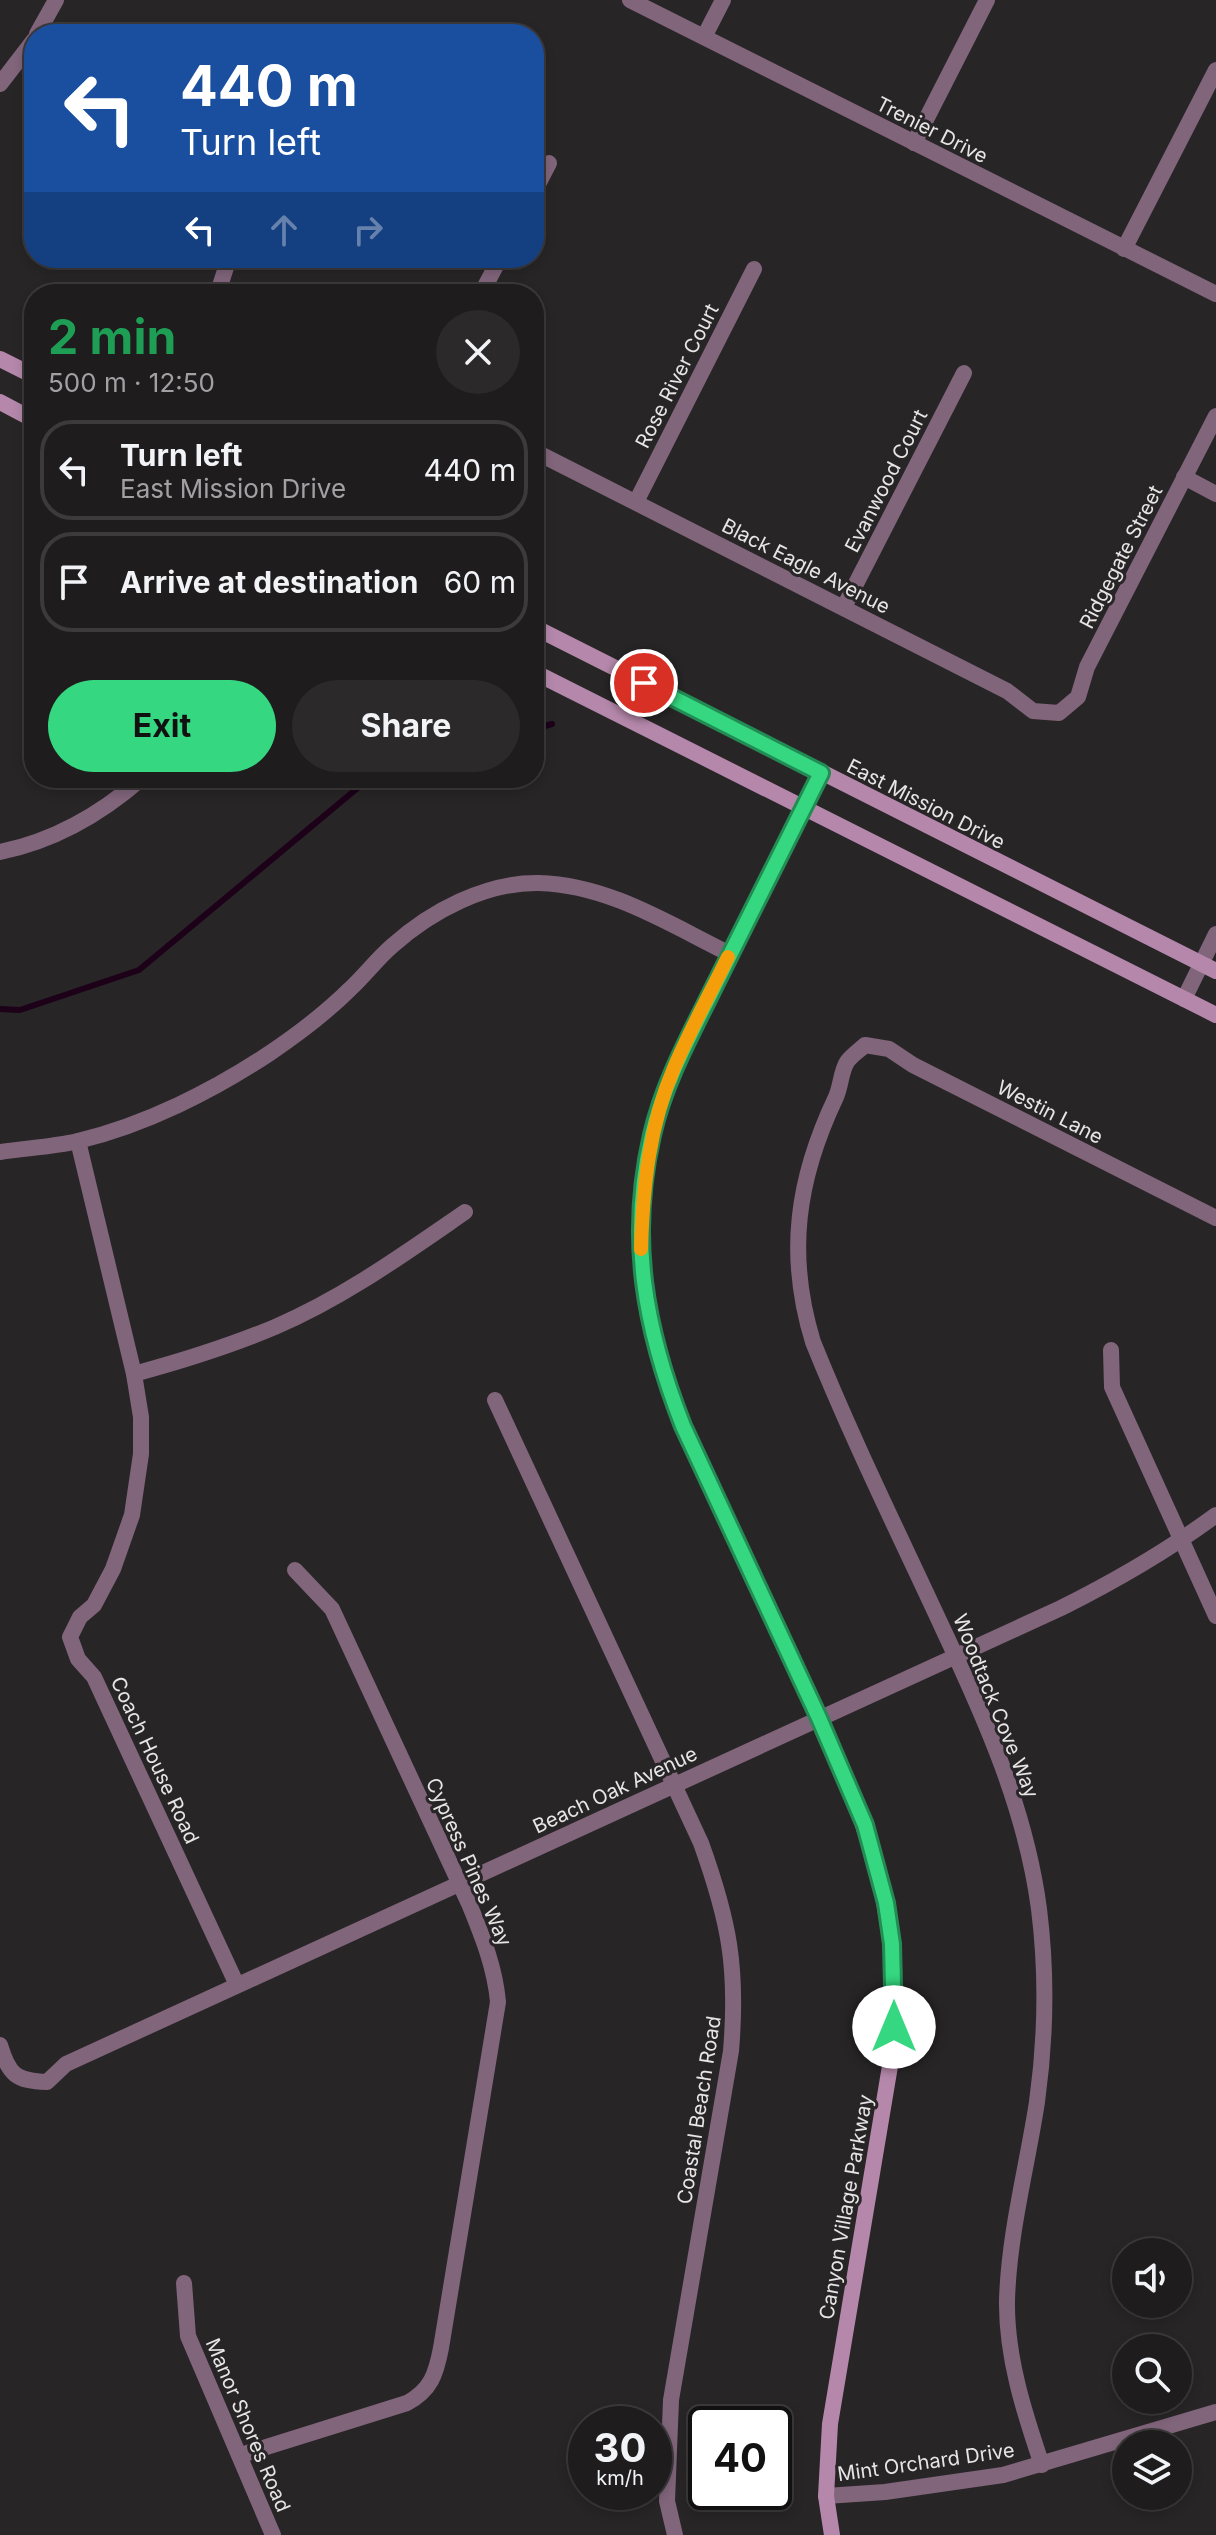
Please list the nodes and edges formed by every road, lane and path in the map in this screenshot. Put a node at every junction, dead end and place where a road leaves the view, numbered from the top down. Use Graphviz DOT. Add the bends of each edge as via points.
graph roads {
  1 [pos="56,0"];
  2 [pos="630,0"];
  3 [pos="723,0"];
  4 [pos="987,0"];
  5 [pos="43,24"];
  6 [pos="704,37"];
  7 [pos="24,53"];
  8 [pos="1216,70"];
  9 [pos="0,84"];
  10 [pos="914,143"];
  11 [pos="549,163"];
  12 [pos="544,173"];
  13 [pos="1124,249"];
  14 [pos="754,269"];
  15 [pos="1216,294"];
  16 [pos="0,359"];
  17 [pos="24,371"];
  18 [pos="964,373"];
  19 [pos="0,402"];
  20 [pos="24,415"];
  21 [pos="1216,416"];
  22 [pos="544,456"];
  23 [pos="1184,477"];
  24 [pos="1216,494"];
  25 [pos="636,502"];
  26 [pos="844,607"];
  27 [pos="544,632"];
  28 [pos="544,677"];
  29 [pos="1059,713"];
  30 [pos="821,773"];
  31 [pos="129,788"];
  32 [pos="805,807"];
  33 [pos="0,852"];
  34 [pos="1216,934"];
  35 [pos="730,954"];
  36 [pos="1209,968"];
  37 [pos="1184,999"];
  38 [pos="1216,1015"];
  39 [pos="865,1045"];
  40 [pos="78,1141"];
  41 [pos="0,1152"];
  42 [pos="465,1212"];
  43 [pos="1216,1218"];
  44 [pos="1111,1350"];
  45 [pos="134,1374"];
  46 [pos="495,1400"];
  47 [pos="1216,1515"];
  48 [pos="1182,1539"];
  49 [pos="295,1570"];
  50 [pos="1216,1616"];
  51 [pos="956,1655"];
  52 [pos="819,1718"];
  53 [pos="673,1786"];
  54 [pos="459,1883"];
  55 [pos="237,1985"];
  56 [pos="0,2045"];
  57 [pos="184,2283"];
  58 [pos="1216,2412"];
  59 [pos="241,2455"];
  60 [pos="1042,2465"];
  61 [pos="826,2496"];
  62 [pos="273,2535"];
  63 [pos="675,2535"];
  64 [pos="832,2535"];
  1 -- 5 [label="street"];
  2 -- 6 [label="street, Trenier Drive"];
  3 -- 6 [label="street"];
  4 -- 10 [label="street"];
  6 -- 10 [label="street, Trenier Drive"];
  7 -- 9 [label="street"];
  8 -- 13 [label="street"];
  10 -- 13 [label="street, Trenier Drive"];
  11 -- 12 [label="street"];
  13 -- 15 [label="street, Trenier Drive"];
  14 -- 25 [label="street, Rose River Court"];
  16 -- 17 [label="street"];
  18 -- 26 [label="street, Evanwood Court"];
  19 -- 20 [label="street"];
  21 -- 23 [label="street, Ridgegate Street"];
  22 -- 25 [label="street, Black Eagle Avenue"];
  23 -- 24 [label="street"];
  23 -- 29 [label="street, Ridgegate Street" via="1087,667 1078,697"];
  25 -- 26 [label="street, Black Eagle Avenue"];
  26 -- 29 [label="street, Black Eagle Avenue" via="1007,691 1033,711"];
  27 -- 30 [label="street, East Mission Drive"];
  28 -- 32 [label="street"];
  30 -- 32 [label="street, Canyon Village Parkway"];
  30 -- 36 [label="street, East Mission Drive"];
  31 -- 33 [label="street" via="94,815 44,840"];
  32 -- 35 [label="street, Canyon Village Parkway"];
  32 -- 37 [label="street"];
  34 -- 36 [label="street"];
  35 -- 40 [label="street" via="603,893 538,883 491,890 416,926 324,1012 239,1072 153,1115"];
  35 -- 52 [label="street, Canyon Village Parkway" via="674,1068 652,1136 642,1215 644,1291 657,1352 683,1426"];
  36 -- 37 [label="street"];
  37 -- 38 [label="street"];
  39 -- 43 [label="street, Westin Lane" via="889,1049"];
  39 -- 51 [label="street, Woodtack Cove Way" via="847,1062 806,1175 797,1242 803,1308 826,1375"];
  40 -- 41 [label="street"];
  40 -- 45 [label="street, Coach House Road"];
  42 -- 45 [label="street" via="387,1266 289,1320"];
  44 -- 48 [label="street" via="1112,1387"];
  45 -- 55 [label="street, Coach House Road" via="141,1454 132,1515 113,1569 70,1637 78,1659 94,1677"];
  46 -- 53 [label="street, Coastal Beach Road"];
  47 -- 48 [label="street, Beach Oak Avenue"];
  48 -- 50 [label="street"];
  48 -- 51 [label="street, Beach Oak Avenue" via="1107,1585"];
  49 -- 54 [label="street, Cypress Pines Way" via="332,1609"];
  51 -- 52 [label="street, Beach Oak Avenue"];
  51 -- 60 [label="street, Woodtack Cove Way" via="1017,1809 1038,1907 1044,2038 1007,2302 1014,2369"];
  52 -- 53 [label="street, Beach Oak Avenue"];
  52 -- 61 [label="street, Canyon Village Parkway" via="877,1864 894,1984 890,2066 830,2424"];
  53 -- 54 [label="street, Beach Oak Avenue"];
  53 -- 63 [label="street, Coastal Beach Road" via="701,1843 717,1892 730,1940 734,1995 731,2051 671,2400 667,2501"];
  54 -- 55 [label="street, Beach Oak Avenue"];
  54 -- 59 [label="street, Cypress Pines Way" via="489,1956 498,2002 441,2348 430,2386 407,2403"];
  55 -- 56 [label="street, Beach Oak Avenue" via="66,2064 47,2082 24,2081 7,2067"];
  57 -- 59 [label="street, Manor Shores Road" via="188,2336"];
  58 -- 60 [label="street, Mint Orchard Drive"];
  59 -- 62 [label="street, Manor Shores Road"];
  60 -- 61 [label="street, Mint Orchard Drive" via="885,2492"];
  61 -- 64 [label="street, Canyon Village Parkway"];
}
